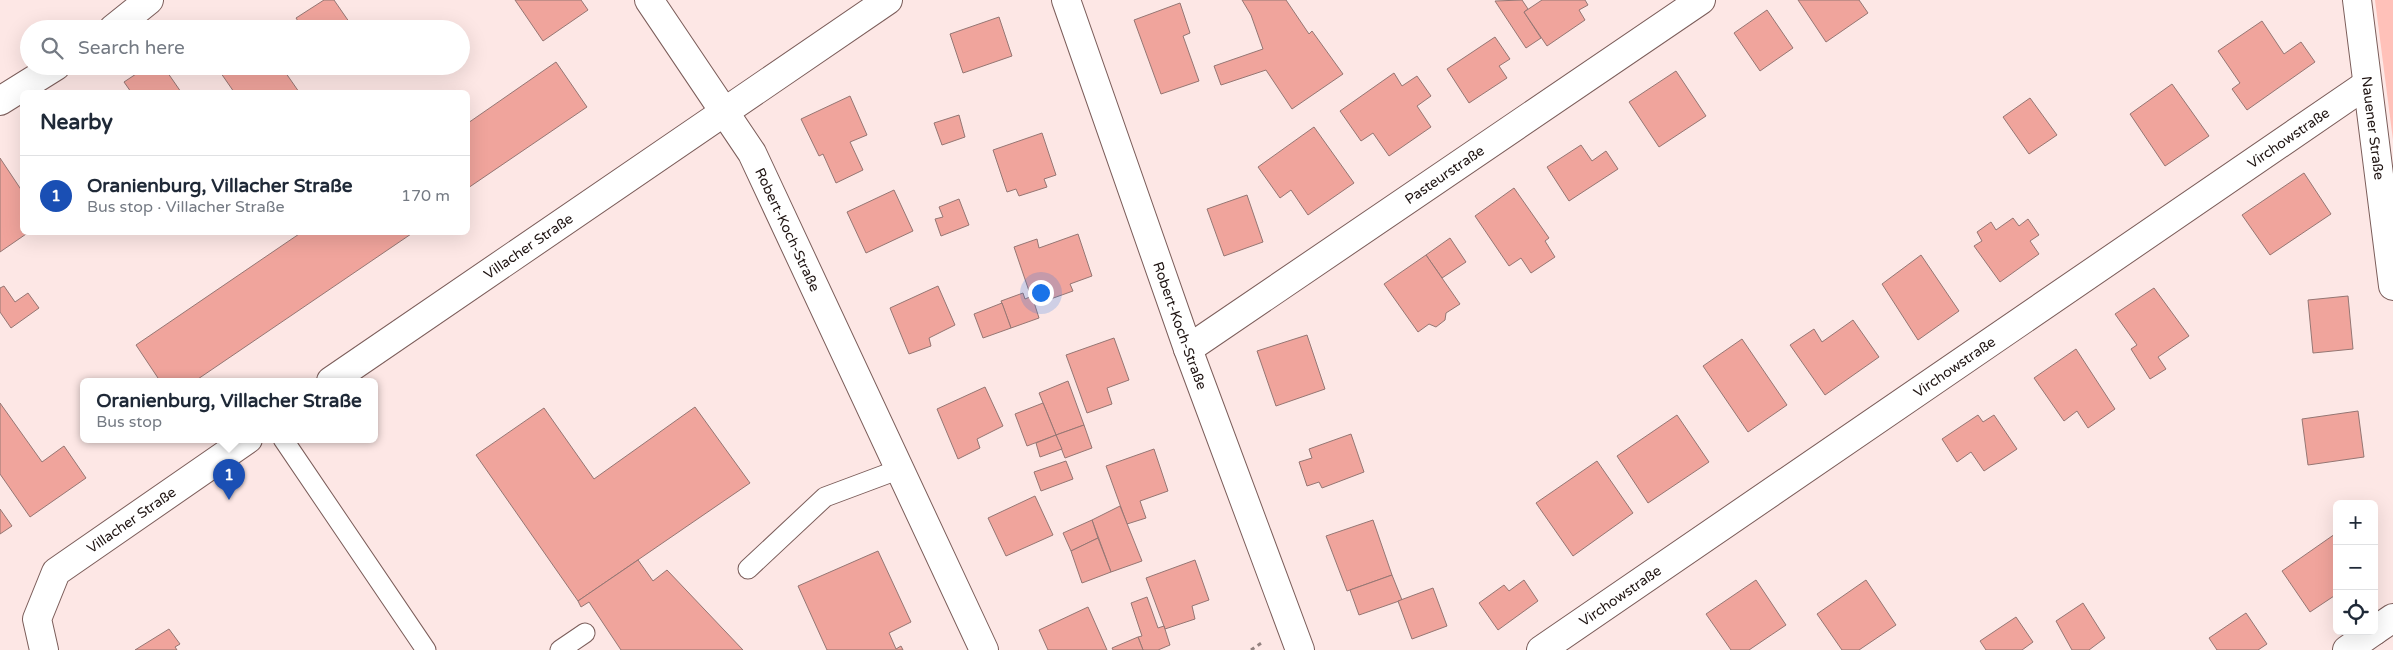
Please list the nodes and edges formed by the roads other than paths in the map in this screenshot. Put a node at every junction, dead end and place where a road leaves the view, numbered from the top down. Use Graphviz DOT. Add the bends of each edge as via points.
graph roads {
  1 [pos="149,0"];
  2 [pos="649,0"];
  3 [pos="888,0"];
  4 [pos="1066,0"];
  5 [pos="1700,0"];
  6 [pos="2358,0"];
  7 [pos="123,20"];
  8 [pos="42,75"];
  9 [pos="2368,84"];
  10 [pos="0,101"];
  11 [pos="726,112"];
  12 [pos="2393,286"];
  13 [pos="1188,349"];
  14 [pos="335,378"];
  15 [pos="242,443"];
  16 [pos="287,443"];
  17 [pos="900,469"];
  18 [pos="748,570"];
  19 [pos="2393,618"];
  20 [pos="2378,628"];
  21 [pos="585,633"];
  22 [pos="2368,635"];
  23 [pos="44,650"];
  24 [pos="426,650"];
  25 [pos="560,650"];
  26 [pos="984,650"];
  27 [pos="1300,650"];
  28 [pos="1542,650"];
  29 [pos="2347,650"];
  1 -- 7 [label="street"];
  2 -- 11 [label="street"];
  3 -- 11 [label="street, Villacher Straße"];
  4 -- 13 [label="street, Robert-Koch-Straße"];
  5 -- 13 [label="street, Pasteurstraße"];
  6 -- 9 [label="street, Nauener Straße"];
  8 -- 10 [label="street"];
  9 -- 12 [label="street, Nauener Straße"];
  9 -- 28 [label="street, Virchowstraße"];
  11 -- 14 [label="street, Villacher Straße"];
  11 -- 17 [label="street, Robert-Koch-Straße" via="752,153"];
  13 -- 27 [label="street, Robert-Koch-Straße"];
  15 -- 23 [label="street, Villacher Straße" via="56,572 37,619"];
  16 -- 24 [label="lane"];
  17 -- 18 [label="lane" via="824,497"];
  17 -- 26 [label="street, Robert-Koch-Straße"];
  19 -- 20 [label="street"];
  21 -- 25 [label="lane"];
  22 -- 29 [label="street"];
}
